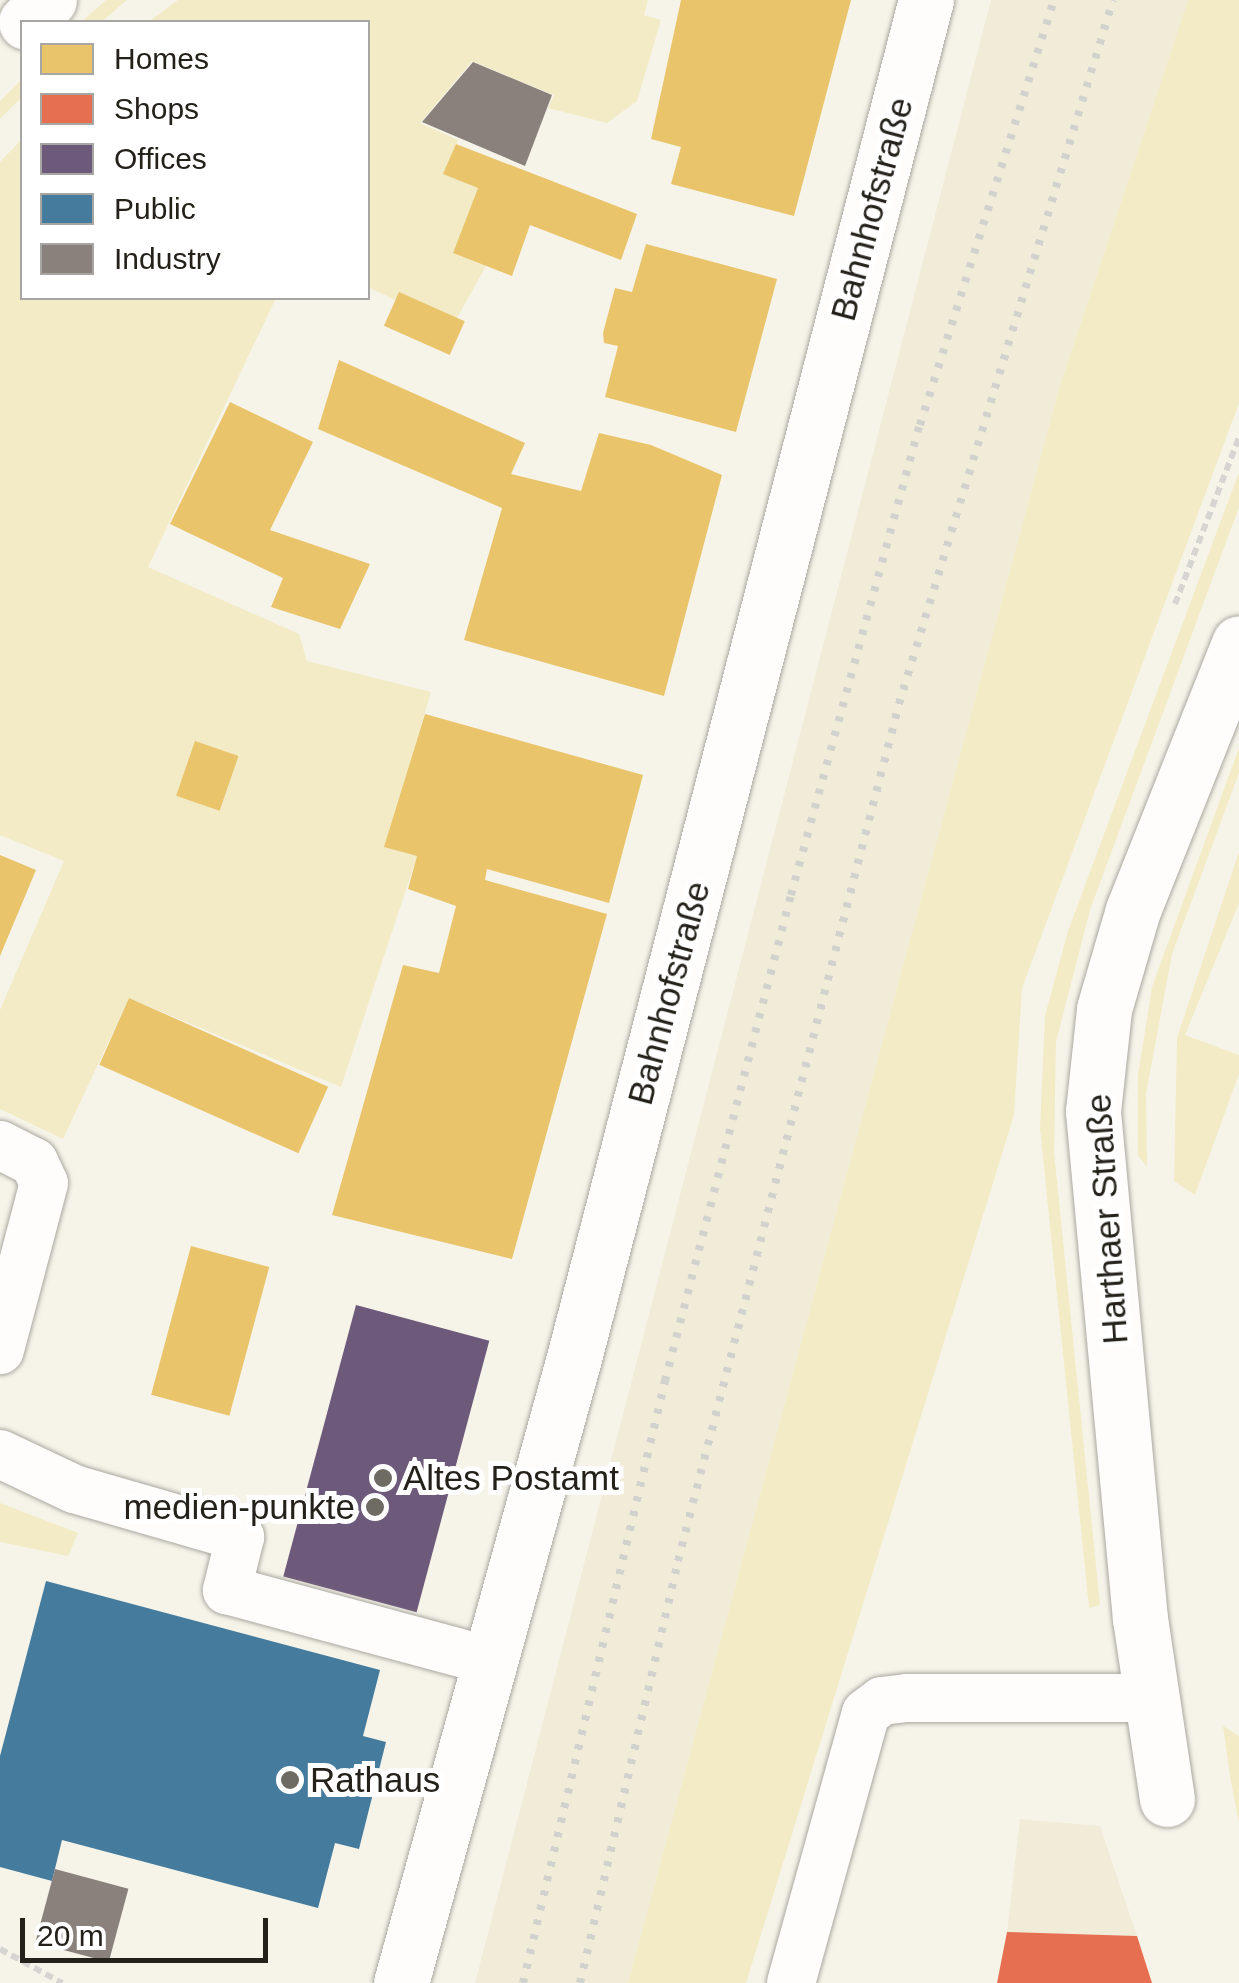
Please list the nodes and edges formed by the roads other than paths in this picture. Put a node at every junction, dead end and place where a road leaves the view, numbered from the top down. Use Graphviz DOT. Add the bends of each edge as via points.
graph roads {
  1 [pos="50,0"];
  2 [pos="926,0"];
  3 [pos="28,20"];
  4 [pos="20,28"];
  5 [pos="0,47"];
  6 [pos="1239,643"];
  7 [pos="0,1146"];
  8 [pos="0,1350"];
  9 [pos="0,1454"];
  10 [pos="491,1661"];
  11 [pos="1151,1698"];
  12 [pos="1167,1799"];
  13 [pos="401,1983"];
  14 [pos="791,1983"];
  1 -- 3 [label="street"];
  2 -- 10 [label="street, Bahnhofstraße"];
  4 -- 5 [label="street"];
  6 -- 11 [label="street, Harthaer Straße" via="1133,910 1104,1009 1094,1112"];
  7 -- 8 [label="lane" via="34,1162 44,1183"];
  9 -- 10 [label="lane" via="74,1489 240,1537 227,1590"];
  10 -- 13 [label="street, Bahnhofstraße"];
  11 -- 12 [label="street, Harthaer Straße"];
  11 -- 14 [label="lane" via="907,1698 882,1701 866,1713"];
}
